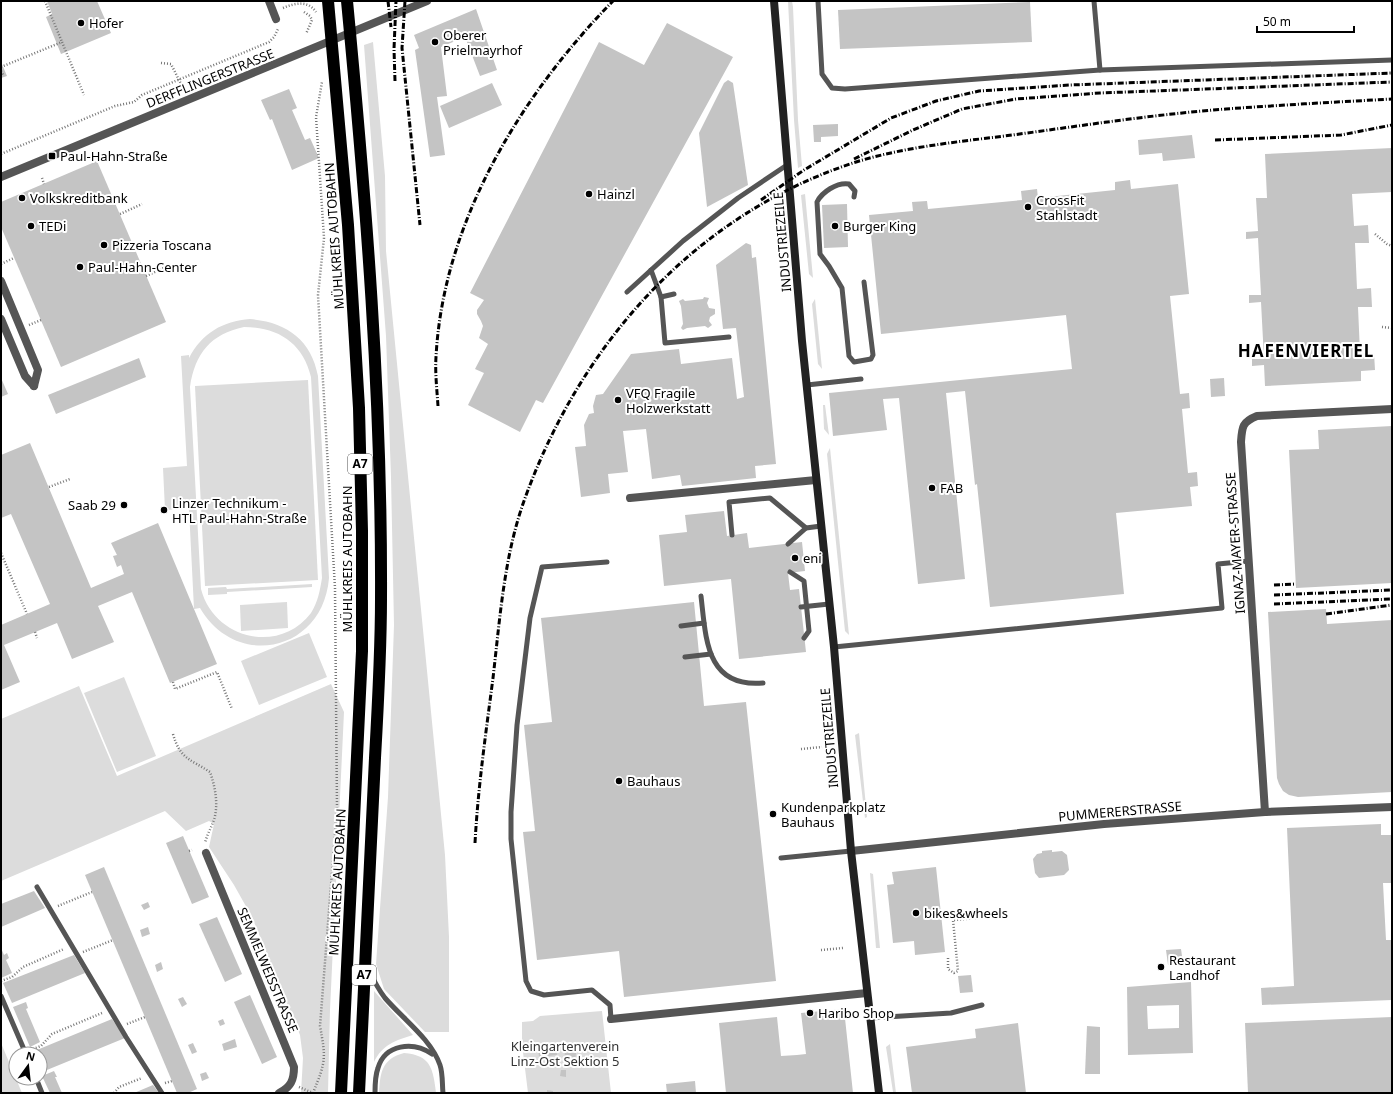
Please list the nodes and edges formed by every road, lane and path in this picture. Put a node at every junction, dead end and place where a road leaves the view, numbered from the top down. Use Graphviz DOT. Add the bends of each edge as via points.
graph roads {
  1 [pos="45,1"];
  2 [pos="269,1"];
  3 [pos="328,1"];
  4 [pos="347,1"];
  5 [pos="428,1"];
  6 [pos="774,1"];
  7 [pos="818,1"];
  8 [pos="1094,1"];
  9 [pos="304,12"];
  10 [pos="317,14"];
  11 [pos="275,15"];
  12 [pos="306,34"];
  13 [pos="62,42"];
  14 [pos="1392,60"];
  15 [pos="161,64"];
  16 [pos="1,67"];
  17 [pos="1100,70"];
  18 [pos="1,71"];
  19 [pos="1,75"];
  20 [pos="323,78"];
  21 [pos="179,79"];
  22 [pos="183,88"];
  23 [pos="84,95"];
  24 [pos="1,154"];
  25 [pos="787,164"];
  26 [pos="1,177"];
  27 [pos="42,178"];
  28 [pos="44,184"];
  29 [pos="854,197"];
  30 [pos="142,204"];
  31 [pos="120,214"];
  32 [pos="1375,234"];
  33 [pos="1392,246"];
  34 [pos="14,258"];
  35 [pos="1,264"];
  36 [pos="168,266"];
  37 [pos="651,270"];
  38 [pos="146,276"];
  39 [pos="1,281"];
  40 [pos="864,282"];
  41 [pos="627,292"];
  42 [pos="674,294"];
  43 [pos="661,297"];
  44 [pos="1,318"];
  45 [pos="1382,327"];
  46 [pos="1392,328"];
  47 [pos="729,336"];
  48 [pos="861,379"];
  49 [pos="806,385"];
  50 [pos="1392,409"];
  51 [pos="70,479"];
  52 [pos="816,480"];
  53 [pos="49,487"];
  54 [pos="630,498"];
  55 [pos="821,526"];
  56 [pos="806,528"];
  57 [pos="732,535"];
  58 [pos="788,544"];
  59 [pos="1,553"];
  60 [pos="1249,561"];
  61 [pos="607,562"];
  62 [pos="790,572"];
  63 [pos="702,596"];
  64 [pos="829,604"];
  65 [pos="804,607"];
  66 [pos="27,614"];
  67 [pos="704,623"];
  68 [pos="681,626"];
  69 [pos="35,632"];
  70 [pos="37,638"];
  71 [pos="804,638"];
  72 [pos="834,647"];
  73 [pos="711,654"];
  74 [pos="685,657"];
  75 [pos="173,682"];
  76 [pos="763,683"];
  77 [pos="232,709"];
  78 [pos="173,734"];
  79 [pos="822,748"];
  80 [pos="800,749"];
  81 [pos="1392,807"];
  82 [pos="1265,812"];
  83 [pos="851,851"];
  84 [pos="206,853"];
  85 [pos="781,858"];
  86 [pos="37,887"];
  87 [pos="92,892"];
  88 [pos="50,909"];
  89 [pos="977,918"];
  90 [pos="113,940"];
  91 [pos="72,946"];
  92 [pos="843,948"];
  93 [pos="821,950"];
  94 [pos="77,954"];
  95 [pos="948,958"];
  96 [pos="365,962"];
  97 [pos="1,981"];
  98 [pos="867,993"];
  99 [pos="1,996"];
  100 [pos="982,1005"];
  101 [pos="110,1009"];
  102 [pos="145,1017"];
  103 [pos="870,1018"];
  104 [pos="611,1019"];
  105 [pos="120,1027"];
  106 [pos="23,1046"];
  107 [pos="41,1046"];
  108 [pos="434,1055"];
  109 [pos="150,1074"];
  110 [pos="291,1084"];
  111 [pos="114,1093"];
  112 [pos="162,1093"];
  113 [pos="279,1093"];
  114 [pos="313,1093"];
  115 [pos="341,1093"];
  116 [pos="359,1093"];
  117 [pos="375,1093"];
  118 [pos="443,1093"];
  119 [pos="879,1093"];
  1 -- 13 [label="path"];
  2 -- 11 [label="street"];
  3 -- 115 [label="highway, MÜHLKREIS AUTOBAHN / A7" via="349,241 359,408 362,530 362,659"];
  4 -- 96 [label="highway, A7" via="369,250 380,492 379,684"];
  5 -- 26 [label="street, DERFFLINGERSTRASSE"];
  6 -- 25 [label="main road, INDUSTRIEZEILE"];
  7 -- 17 [label="lane" via="822,74 832,88 904,86"];
  8 -- 17 [label="lane"];
  9 -- 12 [label="path" via="312,20"];
  10 -- 11 [label="path" via="313,6 303,2 295,3"];
  11 -- 21 [label="path" via="278,31 269,42"];
  13 -- 16 [label="path"];
  13 -- 23 [label="path"];
  14 -- 17 [label="lane"];
  15 -- 21 [label="path" via="172,64"];
  18 -- 19 [label="path"];
  20 -- 114 [label="path" via="316,117 324,238 318,295 335,588 337,808 320,1026 325,1055 321,1075"];
  21 -- 22 [label="path"];
  21 -- 24 [label="path" via="142,94 134,102 115,106"];
  25 -- 37 [label="lane" via="684,240"];
  25 -- 49 [label="main road, INDUSTRIEZEILE"];
  27 -- 28 [label="path"];
  29 -- 40 [label="lane" via="855,191 845,183 827,191 817,202 820,254 842,288 850,356 854,362 871,360 873,355"];
  30 -- 31 [label="path"];
  32 -- 33 [label="path"];
  34 -- 35 [label="path"];
  36 -- 38 [label="path"];
  37 -- 41 [label="lane"];
  37 -- 43 [label="lane"];
  39 -- 44 [label="street" via="38,370 34,386 25,376"];
  42 -- 43 [label="lane"];
  43 -- 47 [label="lane" via="665,342"];
  45 -- 46 [label="path"];
  48 -- 49 [label="lane"];
  49 -- 52 [label="main road, INDUSTRIEZEILE"];
  50 -- 60 [label="street, IGNAZ-MAYER-STRASSE" via="1274,414 1247,420 1242,430 1241,442"];
  51 -- 53 [label="path"];
  52 -- 54 [label="street"];
  52 -- 55 [label="main road, INDUSTRIEZEILE"];
  55 -- 56 [label="lane"];
  55 -- 64 [label="main road, INDUSTRIEZEILE"];
  56 -- 57 [label="lane" via="770,498 729,502"];
  56 -- 58 [label="lane"];
  59 -- 66 [label="path"];
  60 -- 72 [label="lane" via="1218,564 1222,608"];
  60 -- 82 [label="street, IGNAZ-MAYER-STRASSE"];
  61 -- 104 [label="lane" via="542,568 530,618 510,812 526,981 531,991 544,996 592,990 610,1005"];
  62 -- 65 [label="lane" via="804,582"];
  63 -- 67 [label="lane"];
  64 -- 65 [label="lane"];
  64 -- 72 [label="main road, INDUSTRIEZEILE"];
  65 -- 71 [label="lane" via="809,631"];
  67 -- 68 [label="lane"];
  67 -- 73 [label="lane"];
  69 -- 70 [label="path"];
  72 -- 83 [label="main road, INDUSTRIEZEILE"];
  73 -- 74 [label="lane"];
  73 -- 76 [label="lane" via="719,669 728,678 740,683"];
  75 -- 77 [label="path" via="176,689 217,672"];
  78 -- 84 [label="path" via="180,753 210,772 213,780 215,816 205,841"];
  79 -- 80 [label="path"];
  81 -- 82 [label="street, PUMMERERSTRASSE"];
  82 -- 83 [label="street, PUMMERERSTRASSE" via="1078,827"];
  83 -- 85 [label="lane"];
  83 -- 98 [label="main road, INDUSTRIEZEILE"];
  84 -- 110 [label="street, SEMMELWEISSTRASSE" via="291,1057 294,1076"];
  86 -- 88 [label="lane"];
  87 -- 88 [label="path"];
  88 -- 91 [label="lane"];
  89 -- 95 [label="path" via="953,920 958,971 954,973 948,968"];
  90 -- 94 [label="path"];
  91 -- 94 [label="lane"];
  91 -- 97 [label="path" via="23,967 12,977"];
  92 -- 93 [label="path"];
  94 -- 101 [label="lane"];
  96 -- 108 [label="lane" via="378,988"];
  96 -- 116 [label="highway, A7"];
  98 -- 103 [label="main road, INDUSTRIEZEILE"];
  98 -- 104 [label="street"];
  99 -- 106 [label="lane"];
  100 -- 103 [label="lane" via="951,1013"];
  101 -- 105 [label="lane"];
  101 -- 107 [label="path" via="52,1034"];
  102 -- 105 [label="path"];
  103 -- 119 [label="main road, INDUSTRIEZEILE"];
  105 -- 109 [label="lane"];
  108 -- 117 [label="lane" via="421,1048 409,1046 402,1046 390,1052 378,1067"];
  108 -- 118 [label="lane" via="440,1066"];
  109 -- 111 [label="path" via="120,1087"];
  109 -- 112 [label="lane"];
  110 -- 113 [label="street"];
  110 -- 114 [label="path"];
}
